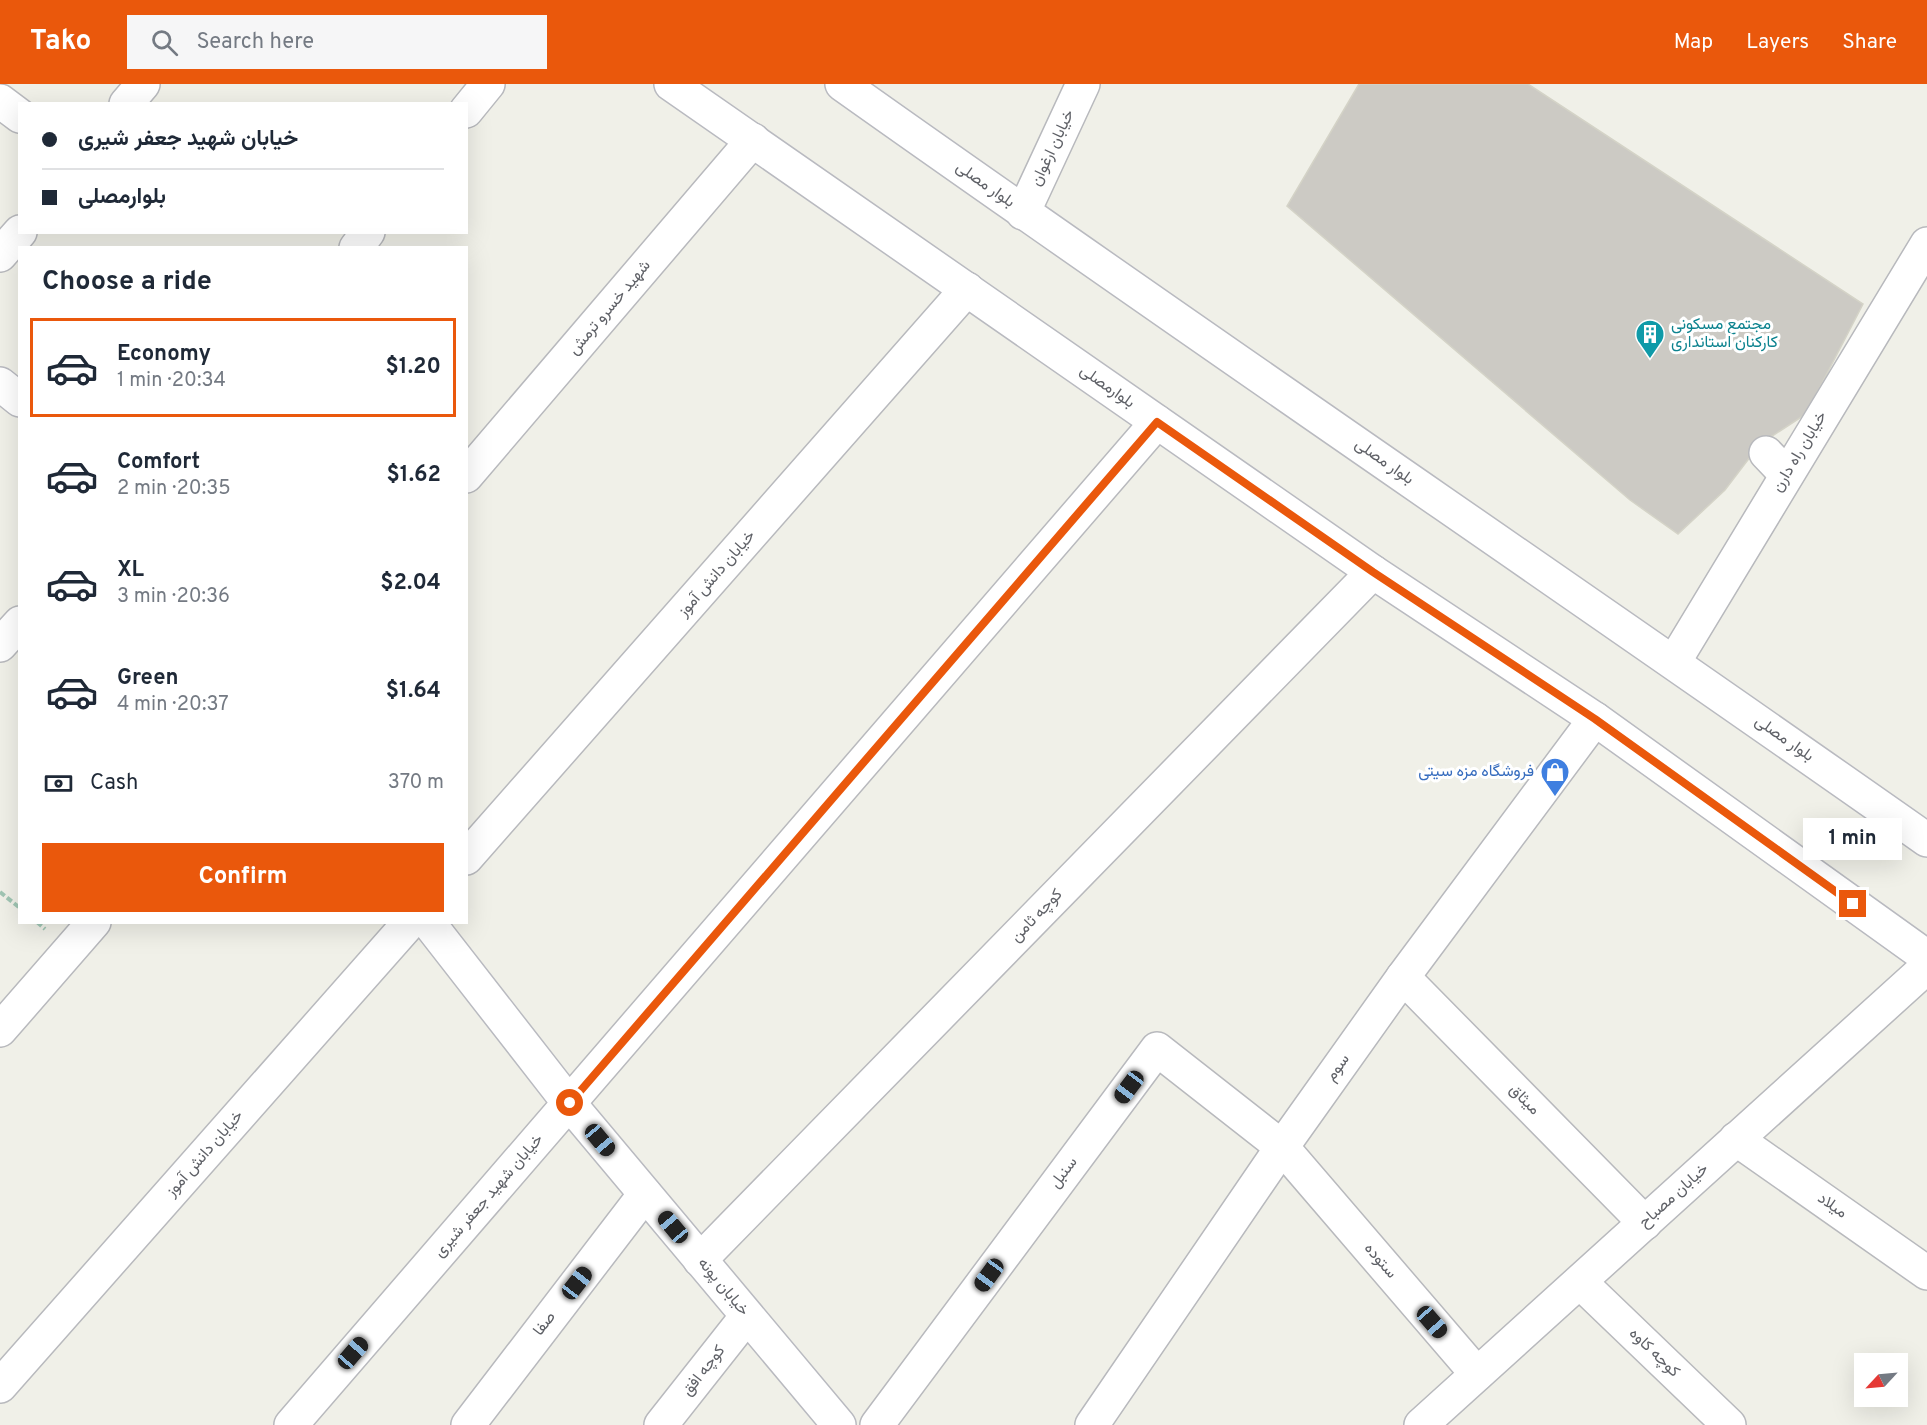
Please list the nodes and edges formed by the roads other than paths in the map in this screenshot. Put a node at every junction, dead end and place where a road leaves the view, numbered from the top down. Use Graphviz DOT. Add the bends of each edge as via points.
graph roads {
  1 [pos="143,84"];
  2 [pos="488,84"];
  3 [pos="671,84"];
  4 [pos="842,84"];
  5 [pos="1083,84"];
  6 [pos="0,101"];
  7 [pos="128,102"];
  8 [pos="468,109"];
  9 [pos="18,114"];
  10 [pos="753,140"];
  11 [pos="1023,213"];
  12 [pos="18,234"];
  13 [pos="1927,244"];
  14 [pos="0,255"];
  15 [pos="967,289"];
  16 [pos="0,384"];
  17 [pos="18,398"];
  18 [pos="1157,422"];
  19 [pos="468,475"];
  20 [pos="1373,572"];
  21 [pos="1674,662"];
  22 [pos="1595,719"];
  23 [pos="1927,840"];
  24 [pos="468,856"];
  25 [pos="92,924"];
  26 [pos="408,924"];
  27 [pos="431,924"];
  28 [pos="1927,957"];
  29 [pos="1927,967"];
  30 [pos="1403,977"];
  31 [pos="0,1030"];
  32 [pos="570,1103"];
  33 [pos="1736,1140"];
  34 [pos="1282,1147"];
  35 [pos="645,1194"];
  36 [pos="1645,1223"];
  37 [pos="700,1260"];
  38 [pos="1927,1273"];
  39 [pos="1580,1282"];
  40 [pos="747,1316"];
  41 [pos="1477,1374"];
  42 [pos="0,1386"];
  43 [pos="837,1424"];
  44 [pos="291,1425"];
  45 [pos="468,1425"];
  46 [pos="661,1425"];
  47 [pos="877,1425"];
  48 [pos="1092,1425"];
  49 [pos="1421,1425"];
  50 [pos="1730,1425"];
  1 -- 7 [label="street"];
  2 -- 8 [label="street"];
  3 -- 10 [label="street, بلوارمصلی"];
  4 -- 11 [label="street, بلوار مصلی"];
  5 -- 11 [label="street, خیابان ارغوان"];
  6 -- 9 [label="street"];
  10 -- 15 [label="street, بلوارمصلی"];
  10 -- 19 [label="street, شهید خسرو ترمش"];
  11 -- 21 [label="street, بلوار مصلی"];
  12 -- 14 [label="street"];
  13 -- 21 [label="street, خیابان راه دارن" via="1776,464"];
  15 -- 18 [label="street, بلوارمصلی"];
  15 -- 24 [label="street, خیابان دانش آموز"];
  16 -- 17 [label="street"];
  18 -- 20 [label="street, بلوارمصلی"];
  18 -- 32 [label="street, خیابان شهید جعفر شیری"];
  20 -- 22 [label="street, بلوارمصلی"];
  20 -- 37 [label="street, کوچه ثامن"];
  21 -- 23 [label="street, بلوار مصلی"];
  22 -- 28 [label="street, بلوارمصلی"];
  22 -- 30 [label="street, سوم"];
  25 -- 31 [label="street"];
  26 -- 42 [label="street, خیابان دانش آموز"];
  27 -- 32 [label="street, خیابان پونه"];
  29 -- 33 [label="street, خیابان مصباح"];
  30 -- 34 [label="street, سوم"];
  30 -- 36 [label="street, میثاق"];
  32 -- 35 [label="street, خیابان پونه"];
  32 -- 44 [label="street, خیابان شهید جعفر شیری"];
  33 -- 36 [label="street, خیابان مصباح"];
  33 -- 38 [label="street, میلاد"];
  34 -- 41 [label="street, ستوده"];
  34 -- 47 [label="street, سنبل" via="1157,1049"];
  34 -- 48 [label="street, سوم"];
  35 -- 37 [label="street, خیابان پونه"];
  35 -- 45 [label="street, صفا"];
  36 -- 39 [label="street, خیابان مصباح"];
  37 -- 40 [label="street, خیابان پونه"];
  39 -- 41 [label="street, خیابان مصباح"];
  39 -- 50 [label="street, کوچه کاوه"];
  40 -- 43 [label="street, خیابان پونه"];
  40 -- 46 [label="street, کوچه افق"];
  41 -- 49 [label="street, خیابان مصباح"];
}
